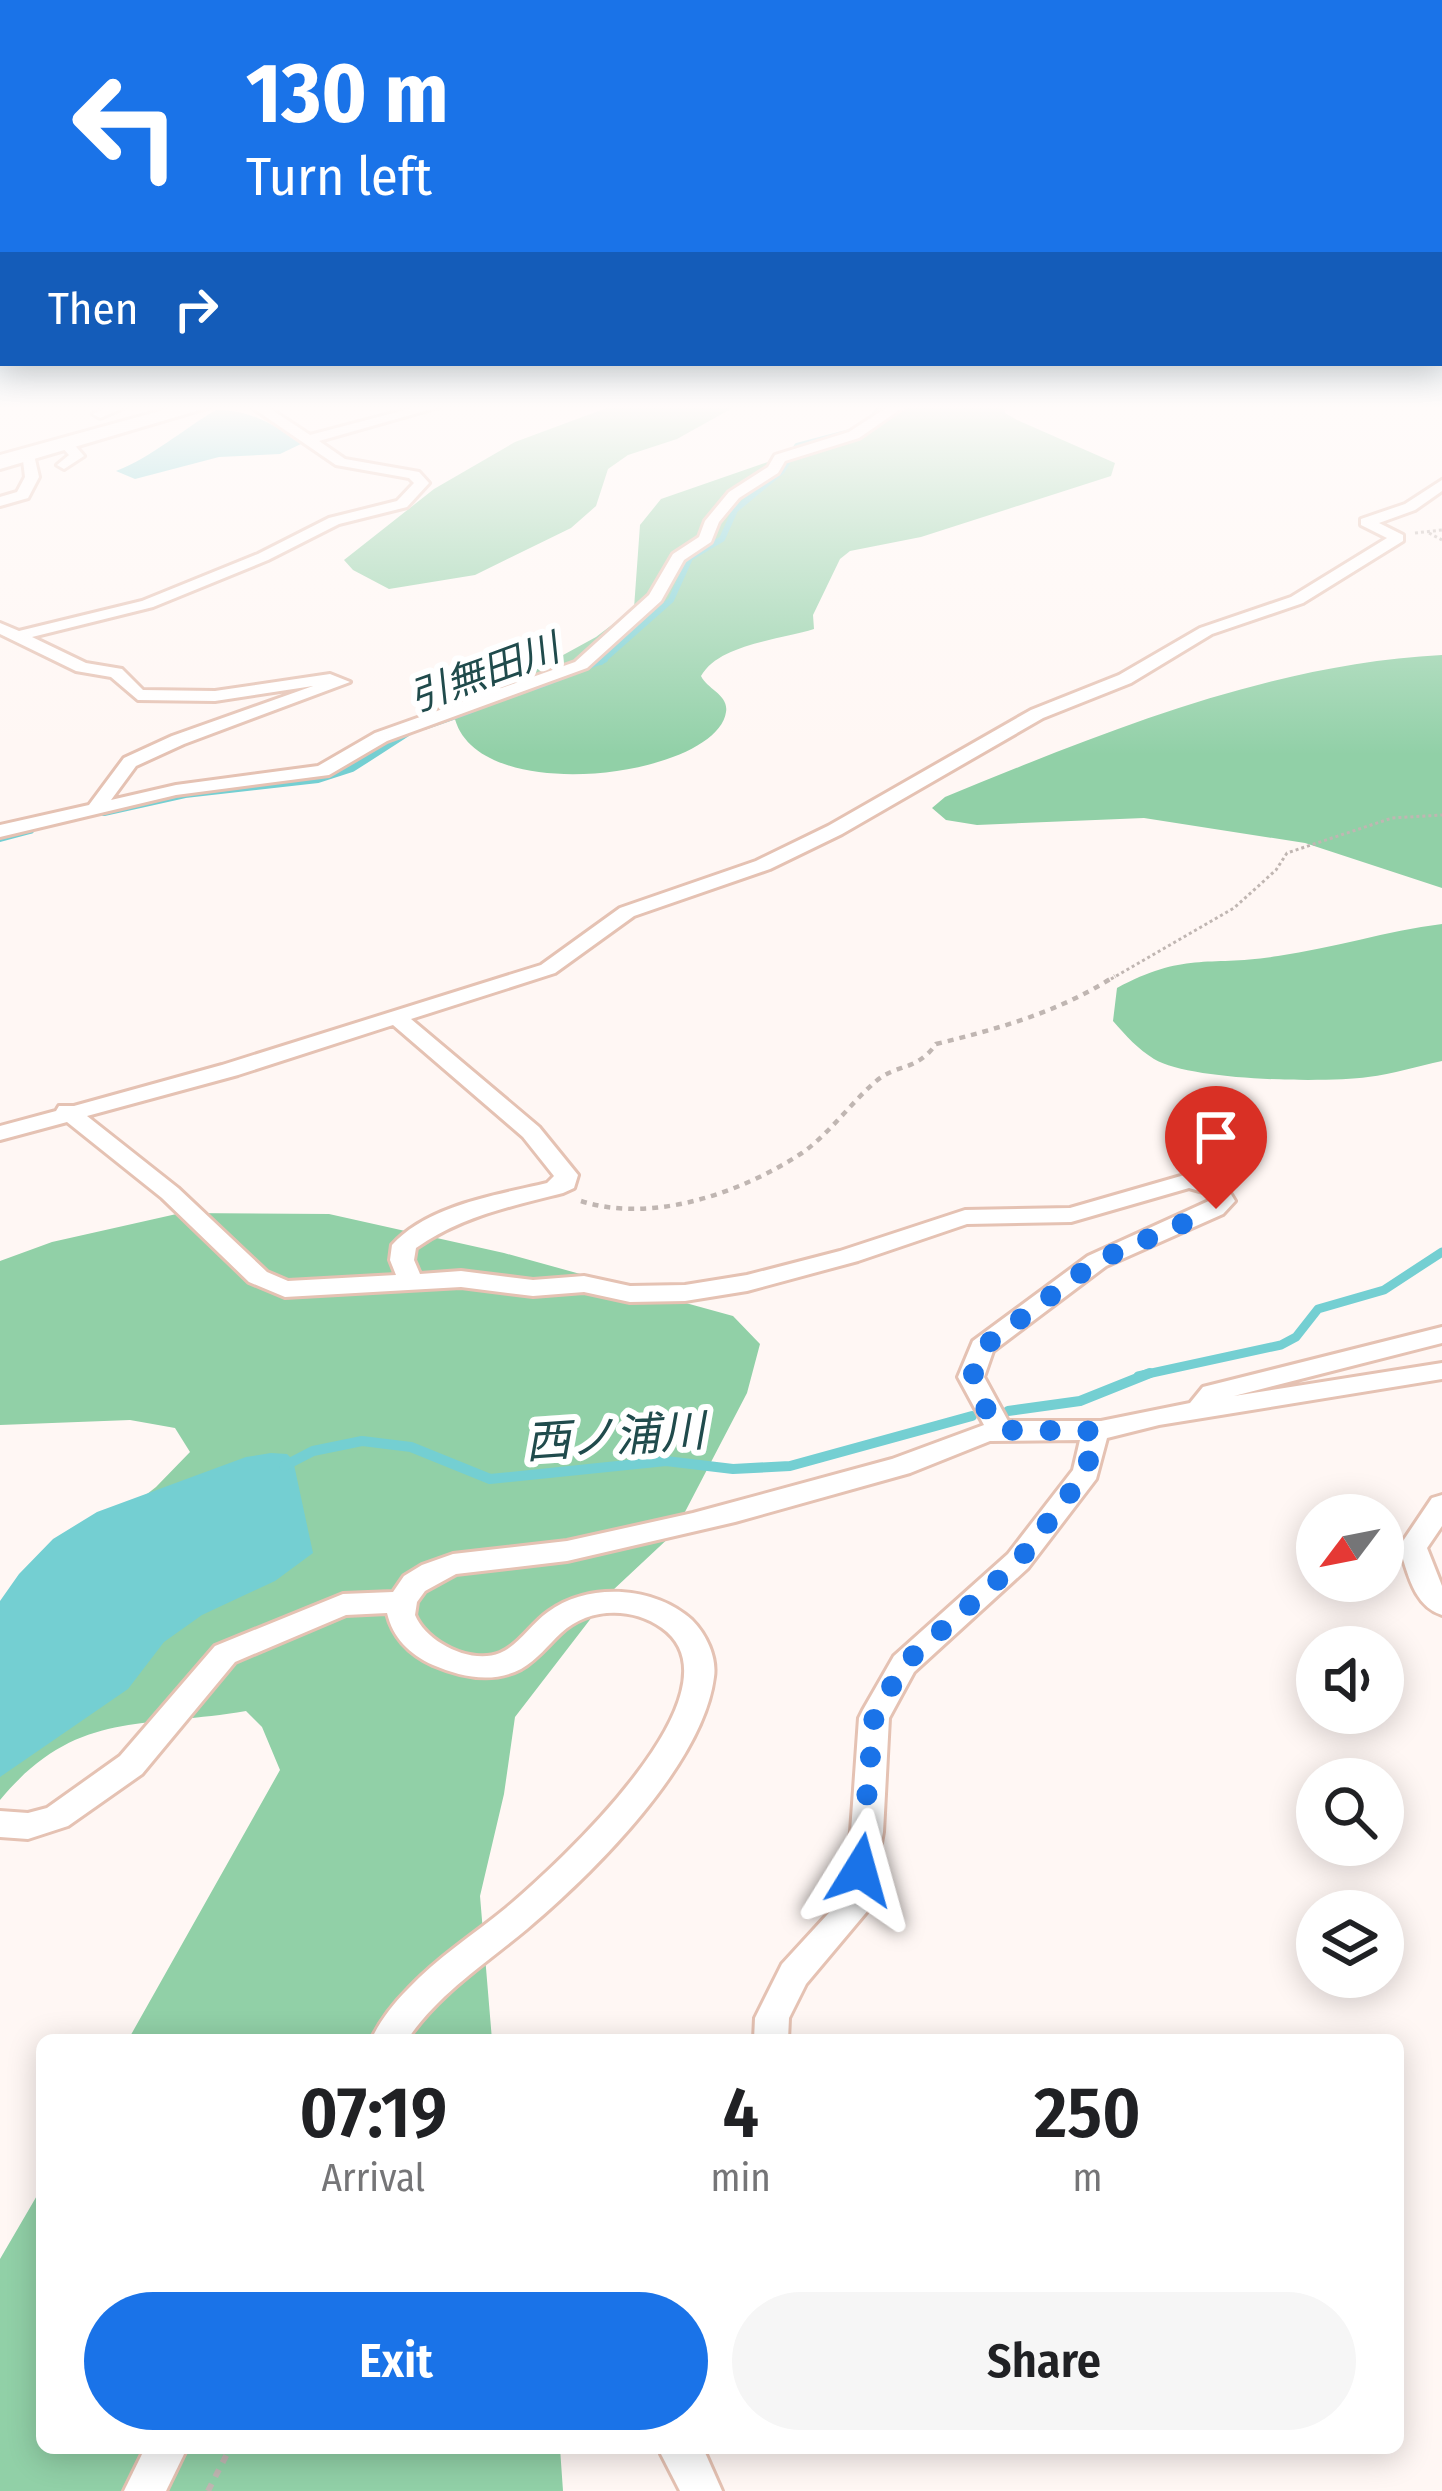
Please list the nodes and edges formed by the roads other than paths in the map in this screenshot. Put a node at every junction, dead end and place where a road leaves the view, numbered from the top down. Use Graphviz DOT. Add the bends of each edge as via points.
graph roads {
  1 [pos="330,522"];
  2 [pos="712,522"];
  3 [pos="1366,522"];
  4 [pos="15,636"];
  5 [pos="0,655"];
  6 [pos="98,805"];
  7 [pos="0,831"];
  8 [pos="398,1018"];
  9 [pos="67,1112"];
  10 [pos="0,1133"];
  11 [pos="410,1280"];
  12 [pos="1442,1335"];
  13 [pos="1442,1371"];
  14 [pos="1196,1413"];
  15 [pos="1000,1430"];
  16 [pos="1095,1431"];
  17 [pos="1442,1505"];
  18 [pos="401,1602"];
  19 [pos="1442,1604"];
  20 [pos="0,1824"];
  21 [pos="393,2034"];
  22 [pos="771,2034"];
  23 [pos="164,2454"];
  24 [pos="681,2454"];
  25 [pos="144,2491"];
  26 [pos="702,2491"];
  1 -- 4 [label="street" via="147,604"];
  2 -- 6 [label="street" via="706,539 678,557 655,598 581,665 381,737 323,771"];
  3 -- 8 [label="street" via="1398,538 1312,592 1206,631 1125,679 1037,714 763,865 627,912 548,969"];
  4 -- 5 [label="street"];
  4 -- 6 [label="street" via="82,667 116,673 138,695 342,682 130,761"];
  6 -- 7 [label="street"];
  8 -- 9 [label="street"];
  8 -- 11 [label="street" via="530,1132 566,1175 555,1188 424,1230 404,1245"];
  9 -- 10 [label="street"];
  9 -- 11 [label="street" via="270,1285 308,1291"];
  11 -- 15 [label="street" via="685,1293 849,1256 965,1217 1071,1215 1188,1181 1216,1188 1223,1201 1216,1209 1097,1261 982,1348 971,1377"];
  12 -- 14 [label="street" via="1212,1393"];
  13 -- 14 [label="street"];
  14 -- 16 [label="street"];
  15 -- 16 [label="street"];
  15 -- 18 [label="street" via="716,1516 560,1553 466,1560 415,1584"];
  16 -- 22 [label="street" via="1086,1472 1018,1562 904,1664 874,1718 853,1910 794,1974"];
  17 -- 19 [label="street" via="1413,1546 1427,1588"];
  18 -- 20 [label="street" via="343,1605 225,1654 131,1765 57,1817"];
  18 -- 21 [label="street" via="412,1636 481,1670 522,1654 562,1617 624,1602 676,1623 695,1644 704,1672 692,1714 636,1796 536,1901 443,1975"];
  23 -- 25 [label="street"];
  24 -- 26 [label="street"];
}
